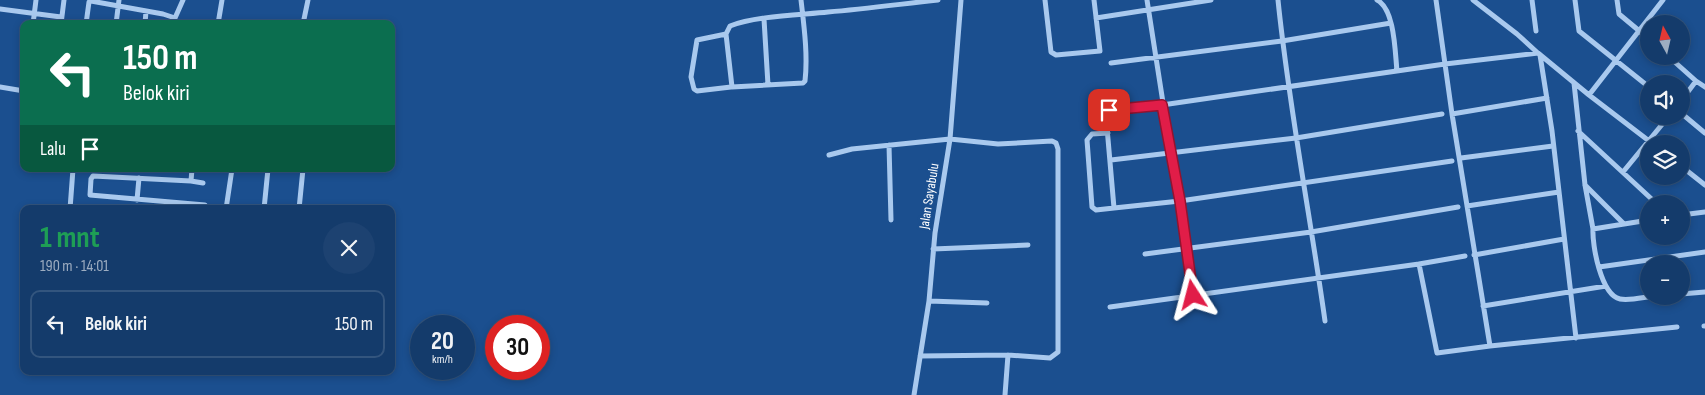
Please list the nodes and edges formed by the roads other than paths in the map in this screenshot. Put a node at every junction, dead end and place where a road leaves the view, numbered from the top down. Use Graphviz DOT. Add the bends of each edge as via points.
graph roads {
  1 [pos="36,0"];
  2 [pos="64,0"];
  3 [pos="183,0"];
  4 [pos="222,0"];
  5 [pos="308,0"];
  6 [pos="801,0"];
  7 [pos="880,0"];
  8 [pos="938,0"];
  9 [pos="961,0"];
  10 [pos="1045,0"];
  11 [pos="1094,0"];
  12 [pos="1148,0"];
  13 [pos="1211,0"];
  14 [pos="1278,0"];
  15 [pos="1377,0"];
  16 [pos="1436,0"];
  17 [pos="1473,0"];
  18 [pos="1532,0"];
  19 [pos="1574,0"];
  20 [pos="1617,0"];
  21 [pos="1663,0"];
  22 [pos="119,3"];
  23 [pos="882,7"];
  24 [pos="0,9"];
  25 [pos="1149,9"];
  26 [pos="146,11"];
  27 [pos="34,13"];
  28 [pos="803,14"];
  29 [pos="1652,15"];
  30 [pos="61,17"];
  31 [pos="1096,18"];
  32 [pos="764,19"];
  33 [pos="33,20"];
  34 [pos="87,20"];
  35 [pos="117,20"];
  36 [pos="145,20"];
  37 [pos="172,20"];
  38 [pos="175,20"];
  39 [pos="219,20"];
  40 [pos="304,20"];
  41 [pos="1391,23"];
  42 [pos="1536,32"];
  43 [pos="1640,32"];
  44 [pos="726,34"];
  45 [pos="1282,41"];
  46 [pos="1540,55"];
  47 [pos="1156,58"];
  48 [pos="1616,61"];
  49 [pos="1111,63"];
  50 [pos="1445,64"];
  51 [pos="1678,65"];
  52 [pos="1397,71"];
  53 [pos="1640,80"];
  54 [pos="1696,81"];
  55 [pos="1574,83"];
  56 [pos="768,85"];
  57 [pos="731,86"];
  58 [pos="0,87"];
  59 [pos="1290,87"];
  60 [pos="1705,87"];
  61 [pos="1690,89"];
  62 [pos="20,90"];
  63 [pos="1589,95"];
  64 [pos="1547,98"];
  65 [pos="1162,105"];
  66 [pos="1442,114"];
  67 [pos="1452,114"];
  68 [pos="1690,120"];
  69 [pos="1578,131"];
  70 [pos="1108,133"];
  71 [pos="1705,133"];
  72 [pos="1642,135"];
  73 [pos="1296,138"];
  74 [pos="950,139"];
  75 [pos="889,145"];
  76 [pos="1553,146"];
  77 [pos="1172,153"];
  78 [pos="1640,154"];
  79 [pos="829,155"];
  80 [pos="1461,158"];
  81 [pos="1110,160"];
  82 [pos="1452,161"];
  83 [pos="73,172"];
  84 [pos="192,172"];
  85 [pos="232,172"];
  86 [pos="268,172"];
  87 [pos="303,172"];
  88 [pos="1623,172"];
  89 [pos="1690,173"];
  90 [pos="139,178"];
  91 [pos="191,181"];
  92 [pos="203,183"];
  93 [pos="1305,183"];
  94 [pos="1585,185"];
  95 [pos="1705,185"];
  96 [pos="1559,192"];
  97 [pos="1647,195"];
  98 [pos="137,200"];
  99 [pos="1180,201"];
  100 [pos="70,205"];
  101 [pos="205,205"];
  102 [pos="227,205"];
  103 [pos="264,205"];
  104 [pos="299,205"];
  105 [pos="1467,206"];
  106 [pos="1458,207"];
  107 [pos="1114,208"];
  108 [pos="1705,212"];
  109 [pos="1690,214"];
  110 [pos="891,220"];
  111 [pos="1640,221"];
  112 [pos="1623,223"];
  113 [pos="1593,230"];
  114 [pos="1311,232"];
  115 [pos="1564,239"];
  116 [pos="1028,245"];
  117 [pos="1185,248"];
  118 [pos="933,249"];
  119 [pos="1705,252"];
  120 [pos="1145,254"];
  121 [pos="1474,255"];
  122 [pos="1465,256"];
  123 [pos="1419,264"];
  124 [pos="1599,268"];
  125 [pos="1319,278"];
  126 [pos="1606,286"];
  127 [pos="1571,292"];
  128 [pos="1705,292"];
  129 [pos="1690,293"];
  130 [pos="1193,295"];
  131 [pos="1640,297"];
  132 [pos="929,301"];
  133 [pos="987,303"];
  134 [pos="1484,306"];
  135 [pos="1110,307"];
  136 [pos="1325,321"];
  137 [pos="1677,327"];
  138 [pos="1576,338"];
  139 [pos="1490,346"];
  140 [pos="920,356"];
  141 [pos="1008,356"];
  142 [pos="914,395"];
  143 [pos="1005,395"];
  1 -- 27 [label="street"];
  2 -- 30 [label="street"];
  3 -- 38 [label="street"];
  4 -- 39 [label="street"];
  5 -- 40 [label="street"];
  6 -- 28 [label="street"];
  7 -- 23 [label="street"];
  8 -- 23 [label="street"];
  9 -- 74 [label="street, Jalan Sayabulu"];
  10 -- 31 [label="street" via="1053,54 1100,52"];
  11 -- 31 [label="street"];
  12 -- 25 [label="street"];
  13 -- 25 [label="street"];
  14 -- 45 [label="street"];
  15 -- 41 [label="street" via="1383,4"];
  16 -- 50 [label="street"];
  17 -- 46 [label="street"];
  18 -- 42 [label="street"];
  19 -- 48 [label="street" via="1579,31"];
  20 -- 43 [label="street" via="1619,14"];
  21 -- 29 [label="street"];
  22 -- 26 [label="street"];
  22 -- 34 [label="street" via="89,2"];
  22 -- 35 [label="street"];
  23 -- 28 [label="street"];
  24 -- 27 [label="street"];
  25 -- 31 [label="street"];
  25 -- 47 [label="street"];
  26 -- 36 [label="street"];
  26 -- 37 [label="street"];
  27 -- 30 [label="street"];
  27 -- 33 [label="street"];
  28 -- 32 [label="street"];
  28 -- 56 [label="street" via="805,81"];
  32 -- 44 [label="street" via="730,26"];
  32 -- 56 [label="street"];
  41 -- 45 [label="street"];
  41 -- 52 [label="street"];
  43 -- 48 [label="street"];
  44 -- 57 [label="street"];
  44 -- 57 [label="street" via="697,40 691,77 697,91"];
  45 -- 47 [label="street"];
  45 -- 59 [label="street"];
  46 -- 50 [label="street"];
  46 -- 55 [label="street"];
  46 -- 64 [label="street"];
  47 -- 49 [label="street"];
  47 -- 65 [label="street"];
  48 -- 53 [label="street"];
  48 -- 63 [label="street"];
  50 -- 52 [label="street"];
  50 -- 67 [label="street"];
  51 -- 54 [label="street"];
  52 -- 59 [label="street"];
  54 -- 60 [label="street"];
  54 -- 61 [label="street"];
  55 -- 63 [label="street"];
  55 -- 69 [label="street"];
  56 -- 57 [label="street"];
  58 -- 62 [label="street"];
  59 -- 65 [label="street"];
  59 -- 73 [label="street"];
  63 -- 72 [label="street"];
  64 -- 67 [label="street"];
  64 -- 76 [label="street"];
  65 -- 70 [label="street" via="1109,110 1106,116"];
  65 -- 77 [label="street"];
  66 -- 73 [label="street"];
  67 -- 80 [label="street"];
  68 -- 71 [label="street"];
  69 -- 88 [label="street"];
  69 -- 94 [label="street"];
  70 -- 81 [label="street"];
  70 -- 107 [label="street" via="1092,134 1087,140 1089,184 1092,206 1096,210"];
  73 -- 77 [label="street"];
  73 -- 93 [label="street"];
  74 -- 75 [label="street"];
  74 -- 118 [label="street, Jalan Sayabulu"];
  74 -- 141 [label="street" via="998,144 1052,141 1058,149 1058,352 1050,358"];
  75 -- 79 [label="street"];
  75 -- 110 [label="street"];
  76 -- 80 [label="street"];
  76 -- 96 [label="street"];
  77 -- 81 [label="street"];
  77 -- 99 [label="street"];
  78 -- 88 [label="street"];
  80 -- 105 [label="street"];
  81 -- 107 [label="street"];
  82 -- 93 [label="street"];
  83 -- 100 [label="street"];
  84 -- 91 [label="street"];
  85 -- 102 [label="street"];
  86 -- 103 [label="street"];
  87 -- 104 [label="street"];
  88 -- 97 [label="street"];
  89 -- 95 [label="street"];
  90 -- 91 [label="street"];
  90 -- 98 [label="street"];
  90 -- 98 [label="street" via="98,174 90,184 93,197"];
  91 -- 92 [label="street"];
  93 -- 99 [label="street"];
  93 -- 114 [label="street"];
  94 -- 112 [label="street"];
  94 -- 113 [label="street"];
  96 -- 105 [label="street"];
  96 -- 115 [label="street"];
  98 -- 101 [label="street"];
  99 -- 107 [label="street"];
  99 -- 117 [label="street"];
  105 -- 121 [label="street"];
  106 -- 114 [label="street"];
  108 -- 109 [label="street"];
  111 -- 112 [label="street"];
  112 -- 113 [label="street"];
  113 -- 124 [label="street"];
  114 -- 117 [label="street"];
  114 -- 125 [label="street"];
  115 -- 121 [label="street"];
  115 -- 127 [label="street"];
  116 -- 118 [label="street"];
  117 -- 120 [label="street"];
  117 -- 130 [label="street"];
  118 -- 132 [label="street, Jalan Sayabulu"];
  119 -- 124 [label="street"];
  121 -- 134 [label="street"];
  122 -- 123 [label="street"];
  123 -- 125 [label="street"];
  123 -- 139 [label="street" via="1437,353"];
  124 -- 126 [label="street"];
  125 -- 130 [label="street"];
  125 -- 136 [label="street"];
  126 -- 127 [label="street"];
  126 -- 131 [label="street" via="1621,299"];
  127 -- 134 [label="street"];
  127 -- 138 [label="street"];
  128 -- 129 [label="street"];
  130 -- 135 [label="street"];
  132 -- 133 [label="street"];
  132 -- 140 [label="street, Jalan Sayabulu"];
  134 -- 139 [label="street"];
  137 -- 138 [label="street"];
  138 -- 139 [label="street"];
  140 -- 141 [label="street"];
  140 -- 142 [label="street, Jalan Sayabulu"];
  141 -- 143 [label="street"];
}
